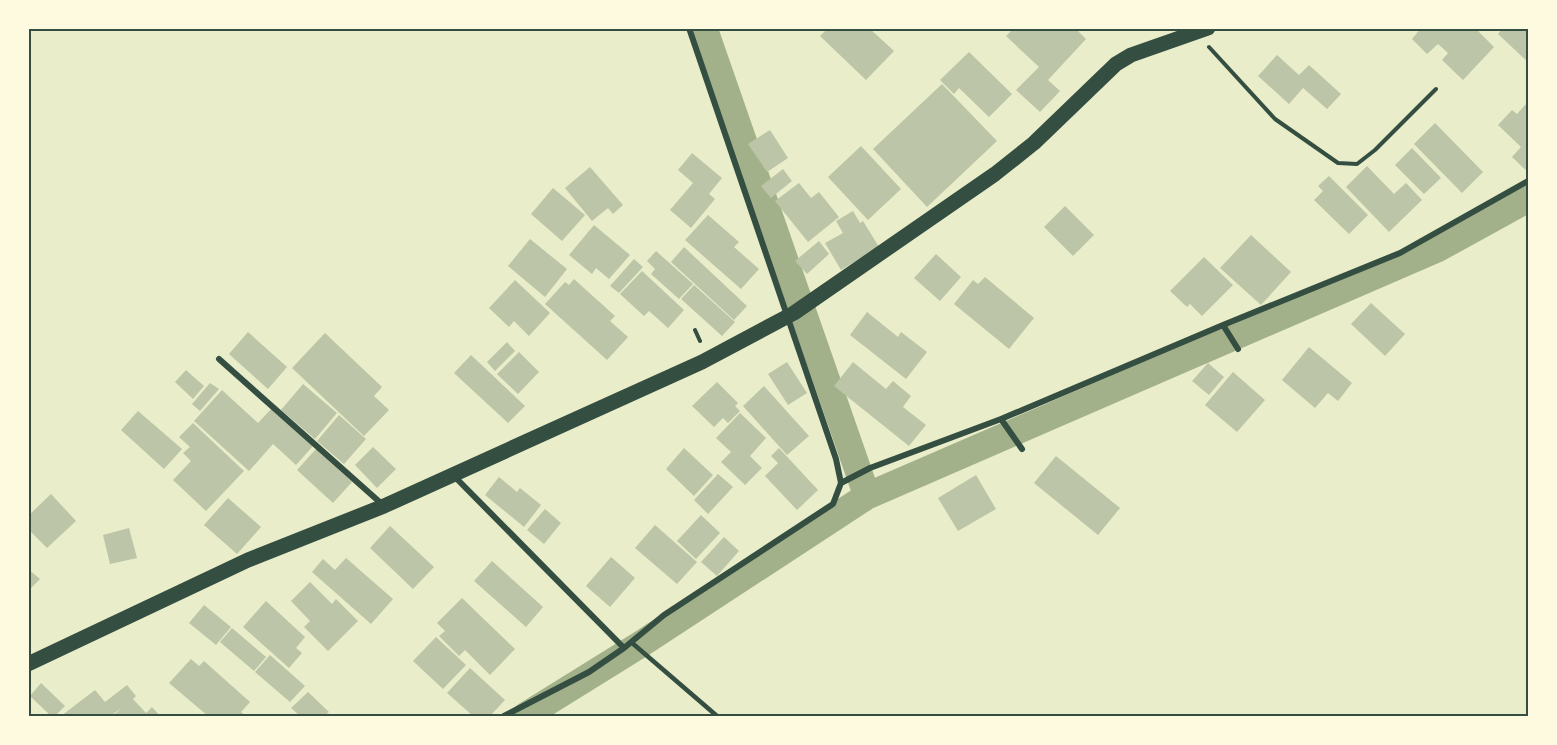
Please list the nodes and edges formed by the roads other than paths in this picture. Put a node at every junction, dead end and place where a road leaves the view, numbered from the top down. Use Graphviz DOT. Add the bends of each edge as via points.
graph roads {
  1 [pos="689,28"];
  2 [pos="1202,31"];
  3 [pos="1528,181"];
  4 [pos="791,314"];
  5 [pos="1224,327"];
  6 [pos="1238,349"];
  7 [pos="219,359"];
  8 [pos="1001,419"];
  9 [pos="1022,449"];
  10 [pos="452,473"];
  11 [pos="841,483"];
  12 [pos="384,506"];
  13 [pos="624,648"];
  14 [pos="28,664"];
  15 [pos="504,717"];
  16 [pos="717,717"];
  1 -- 4 [label="street"];
  2 -- 4 [label="main road" via="1131,55 1116,64 995,174"];
  3 -- 5 [label="street" via="1400,253"];
  4 -- 10 [label="main road" via="702,362"];
  4 -- 11 [label="street"];
  5 -- 6 [label="street"];
  5 -- 8 [label="street"];
  7 -- 12 [label="street"];
  8 -- 9 [label="street"];
  8 -- 11 [label="street" via="870,468"];
  10 -- 12 [label="main road"];
  10 -- 13 [label="street"];
  11 -- 13 [label="street" via="833,504 664,615"];
  12 -- 14 [label="main road" via="248,560"];
  13 -- 15 [label="street" via="589,672"];
  13 -- 16 [label="lane" via="632,642"];
}
